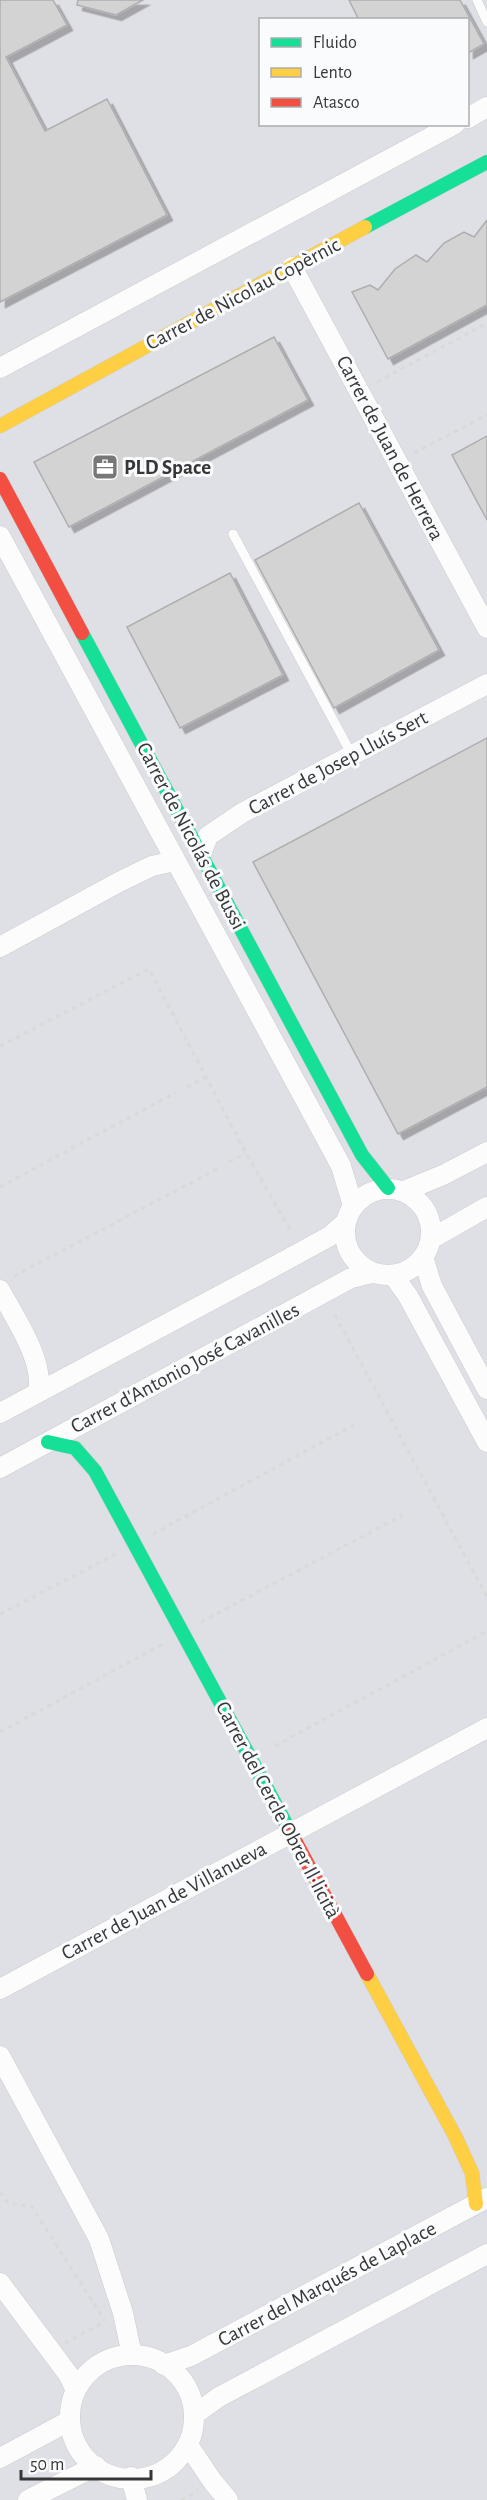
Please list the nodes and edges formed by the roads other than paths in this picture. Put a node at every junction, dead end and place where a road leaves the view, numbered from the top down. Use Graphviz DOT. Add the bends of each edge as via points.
graph roads {
  1 [pos="477,0"];
  2 [pos="487,22"];
  3 [pos="487,107"];
  4 [pos="469,117"];
  5 [pos="451,126"];
  6 [pos="487,162"];
  7 [pos="292,267"];
  8 [pos="0,368"];
  9 [pos="0,426"];
  10 [pos="0,479"];
  11 [pos="233,534"];
  12 [pos="0,537"];
  13 [pos="487,628"];
  14 [pos="487,684"];
  15 [pos="352,756"];
  16 [pos="201,854"];
  17 [pos="175,861"];
  18 [pos="0,947"];
  19 [pos="487,1152"];
  20 [pos="396,1190"];
  21 [pos="487,1207"];
  22 [pos="350,1214"];
  23 [pos="431,1239"];
  24 [pos="423,1257"];
  25 [pos="372,1273"];
  26 [pos="393,1275"];
  27 [pos="0,1290"];
  28 [pos="487,1389"];
  29 [pos="38,1392"];
  30 [pos="0,1413"];
  31 [pos="48,1442"];
  32 [pos="487,1442"];
  33 [pos="0,1468"];
  34 [pos="487,1728"];
  35 [pos="291,1833"];
  36 [pos="0,1989"];
  37 [pos="0,2055"];
  38 [pos="482,2201"];
  39 [pos="487,2254"];
  40 [pos="0,2283"];
  41 [pos="132,2355"];
  42 [pos="165,2365"];
  43 [pos="76,2390"];
  44 [pos="194,2415"];
  45 [pos="69,2421"];
  46 [pos="188,2445"];
  47 [pos="0,2458"];
  48 [pos="96,2466"];
  49 [pos="131,2478"];
  50 [pos="28,2500"];
  51 [pos="137,2500"];
  52 [pos="228,2500"];
  1 -- 2 [label="lane"];
  3 -- 4 [label="street"];
  5 -- 8 [label="street"];
  6 -- 7 [label="street, Carrer de Nicolau Copèrnic"];
  7 -- 9 [label="street, Carrer de Nicolau Copèrnic"];
  7 -- 13 [label="street, Carrer de Juan de Herrera"];
  10 -- 16 [label="street, Carrer de Nicolás de Bussi"];
  11 -- 15 [label="lane"];
  12 -- 17 [label="street, Carrer de Nicolás de Bussi"];
  14 -- 15 [label="street, Carrer de Josep Lluís Sert"];
  15 -- 16 [label="street, Carrer de Josep Lluís Sert" via="242,813 208,836"];
  16 -- 20 [label="street, Carrer de Nicolás de Bussi" via="362,1155"];
  17 -- 18 [label="street" via="152,866 119,882"];
  17 -- 22 [label="street, Carrer de Nicolás de Bussi" via="341,1166"];
  19 -- 20 [label="street" via="444,1175"];
  20 -- 22 [label="street" via="370,1192 357,1201"];
  20 -- 23 [label="street" via="419,1201 427,1212"];
  21 -- 23 [label="street"];
  22 -- 25 [label="street" via="344,1232 348,1251"];
  22 -- 29 [label="street" via="330,1236"];
  23 -- 24 [label="street"];
  24 -- 26 [label="street" via="407,1272"];
  24 -- 28 [label="street" via="432,1286"];
  25 -- 26 [label="street"];
  25 -- 31 [label="street, Carrer d'Antonio José Cavanilles" via="351,1278"];
  26 -- 32 [label="street"];
  27 -- 29 [label="street" via="33,1355 41,1380"];
  29 -- 30 [label="street"];
  31 -- 33 [label="street, Carrer d'Antonio José Cavanilles"];
  31 -- 35 [label="street, Carrer del Cercle Obrer Il·licità" via="75,1448 95,1471"];
  34 -- 35 [label="street, Carrer de Juan de Villanueva"];
  35 -- 36 [label="street, Carrer de Juan de Villanueva"];
  35 -- 38 [label="street, Carrer del Cercle Obrer Il·licità" via="455,2136"];
  37 -- 41 [label="street" via="99,2239"];
  38 -- 42 [label="street, Carrer del Marqués de Laplace" via="191,2356"];
  39 -- 44 [label="street" via="219,2397"];
  40 -- 43 [label="street"];
  41 -- 42 [label="street"];
  41 -- 43 [label="street" via="104,2361 82,2379"];
  42 -- 44 [label="street" via="188,2389"];
  43 -- 45 [label="street"];
  44 -- 46 [label="street"];
  45 -- 47 [label="street"];
  45 -- 48 [label="street" via="76,2445"];
  46 -- 49 [label="street" via="177,2460 159,2473"];
  46 -- 52 [label="street"];
  48 -- 49 [label="street" via="123,2479"];
  48 -- 50 [label="street"];
  49 -- 51 [label="street"];
}
